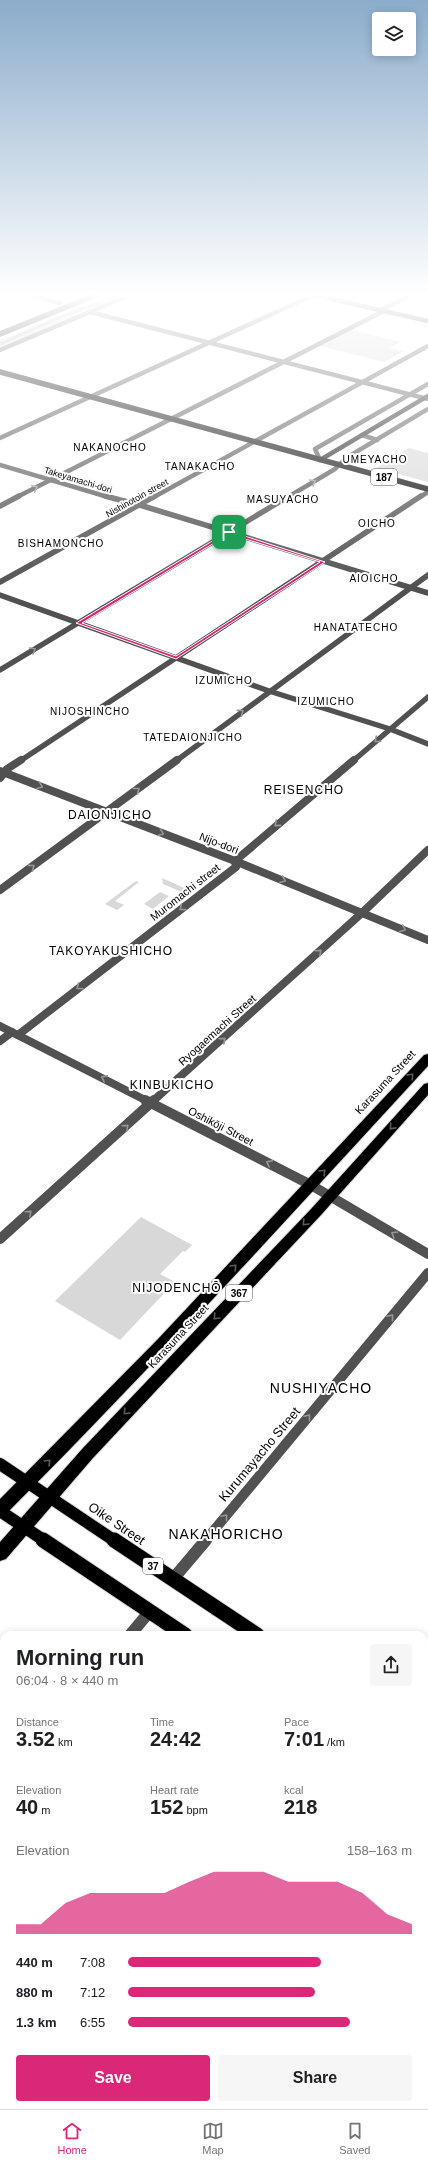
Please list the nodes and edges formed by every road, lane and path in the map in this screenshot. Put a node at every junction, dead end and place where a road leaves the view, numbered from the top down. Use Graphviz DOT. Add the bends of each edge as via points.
graph roads {
  1 [pos="69,391"];
  2 [pos="101,391"];
  3 [pos="223,391"];
  4 [pos="345,391"];
  5 [pos="400,391"];
  6 [pos="415,391"];
  7 [pos="410,394"];
  8 [pos="89,397"];
  9 [pos="427,398"];
  10 [pos="428,409"];
  11 [pos="169,419"];
  12 [pos="362,436"];
  13 [pos="0,438"];
  14 [pos="377,440"];
  15 [pos="254,442"];
  16 [pos="320,460"];
  17 [pos="0,465"];
  18 [pos="339,465"];
  19 [pos="50,480"];
  20 [pos="428,490"];
  21 [pos="139,505"];
  22 [pos="0,506"];
  23 [pos="229,532"];
  24 [pos="323,562"];
  25 [pos="428,575"];
  26 [pos="0,582"];
  27 [pos="410,588"];
  28 [pos="428,593"];
  29 [pos="0,595"];
  30 [pos="78,623"];
  31 [pos="176,658"];
  32 [pos="0,670"];
  33 [pos="269,691"];
  34 [pos="428,697"];
  35 [pos="390,729"];
  36 [pos="428,744"];
  37 [pos="1,774"];
  38 [pos="108,812"];
  39 [pos="428,850"];
  40 [pos="235,861"];
  41 [pos="0,890"];
  42 [pos="363,912"];
  43 [pos="428,940"];
  44 [pos="0,1026"];
  45 [pos="15,1033"];
  46 [pos="0,1042"];
  47 [pos="428,1058"];
  48 [pos="428,1087"];
  49 [pos="153,1103"];
  50 [pos="311,1185"];
  51 [pos="330,1196"];
  52 [pos="0,1239"];
  53 [pos="428,1254"];
  54 [pos="428,1273"];
  55 [pos="0,1464"];
  56 [pos="28,1482"];
  57 [pos="50,1497"];
  58 [pos="0,1510"];
  59 [pos="24,1527"];
  60 [pos="0,1554"];
  61 [pos="173,1579"];
  62 [pos="150,1611"];
  63 [pos="133,1631"];
  64 [pos="179,1631"];
  65 [pos="251,1631"];
  1 -- 8 [label="main road, 187"];
  2 -- 8 [label="street"];
  3 -- 11 [label="street"];
  4 -- 15 [label="street, Nishinotoin street"];
  5 -- 7 [label="street"];
  6 -- 7 [label="street"];
  7 -- 9 [label="street"];
  7 -- 16 [label="street" via="314,449"];
  8 -- 11 [label="main road, 187"];
  8 -- 13 [label="street"];
  9 -- 12 [label="street"];
  10 -- 14 [label="street"];
  11 -- 15 [label="main road, 187"];
  11 -- 19 [label="street"];
  12 -- 14 [label="street"];
  12 -- 16 [label="street"];
  14 -- 18 [label="street" via="346,458"];
  15 -- 16 [label="main road, 187"];
  15 -- 21 [label="street, Nishinotoin street"];
  16 -- 18 [label="main road, 187"];
  17 -- 19 [label="street, Takeyamachi-dori"];
  18 -- 20 [label="main road, 187"];
  23 -- 18 [label="street, one-way"];
  19 -- 21 [label="street, Takeyamachi-dori"];
  22 -- 19 [label="street, one-way"];
  20 -- 24 [label="street"];
  21 -- 23 [label="street, Takeyamachi-dori"];
  21 -- 26 [label="street, Nishinotoin street"];
  23 -- 24 [label="street, Takeyamachi-dori"];
  23 -- 30 [label="street"];
  24 -- 27 [label="street, Takeyamachi-dori"];
  24 -- 31 [label="street"];
  25 -- 27 [label="street"];
  27 -- 28 [label="street, Takeyamachi-dori"];
  27 -- 33 [label="street"];
  29 -- 30 [label="street"];
  30 -- 31 [label="street"];
  32 -- 30 [label="street, one-way"];
  31 -- 33 [label="street"];
  31 -- 37 [label="street"];
  33 -- 35 [label="street"];
  38 -- 33 [label="street, one-way"];
  34 -- 35 [label="street, Muromachi street"];
  35 -- 36 [label="street"];
  35 -- 40 [label="street, Muromachi street, one-way"];
  37 -- 38 [label="street, Nijo-dori, one-way"];
  38 -- 40 [label="street, Nijo-dori, one-way"];
  41 -- 38 [label="street, one-way"];
  39 -- 42 [label="street, Ryogaemachi Street"];
  40 -- 42 [label="street, Nijo-dori, one-way"];
  40 -- 45 [label="street, Muromachi street, one-way" via="236,868"];
  42 -- 43 [label="street, Nijo-dori, one-way"];
  49 -- 42 [label="street, Ryogaemachi Street, one-way"];
  44 -- 45 [label="street, Oshikōji Street"];
  45 -- 46 [label="street"];
  49 -- 45 [label="street, Oshikōji Street, one-way"];
  50 -- 47 [label="highway, Karasuma Street / 367, one-way"];
  48 -- 51 [label="highway, Karasuma Street / 367, one-way"];
  50 -- 49 [label="street, Oshikōji Street, one-way"];
  52 -- 49 [label="street, Ryogaemachi Street, one-way"];
  50 -- 51 [label="street, Oshikōji Street"];
  56 -- 50 [label="highway, Karasuma Street / 367, one-way"];
  53 -- 51 [label="street, Oshikōji Street, one-way"];
  51 -- 57 [label="highway, Karasuma Street / 367, one-way" via="88,1453"];
  61 -- 54 [label="street, Kurumayacho Street, one-way"];
  55 -- 56 [label="main road, Oike Street / 37"];
  56 -- 57 [label="main road, Oike Street / 37"];
  56 -- 58 [label="highway, Karasuma Street / 367"];
  57 -- 59 [label="highway, Karasuma Street / 367"];
  57 -- 61 [label="main road, Oike Street / 37"];
  58 -- 59 [label="main road"];
  59 -- 60 [label="highway, Karasuma Street / 367"];
  59 -- 62 [label="main road"];
  61 -- 65 [label="main road, Oike Street / 37"];
  62 -- 63 [label="street"];
  62 -- 64 [label="main road"];
}
